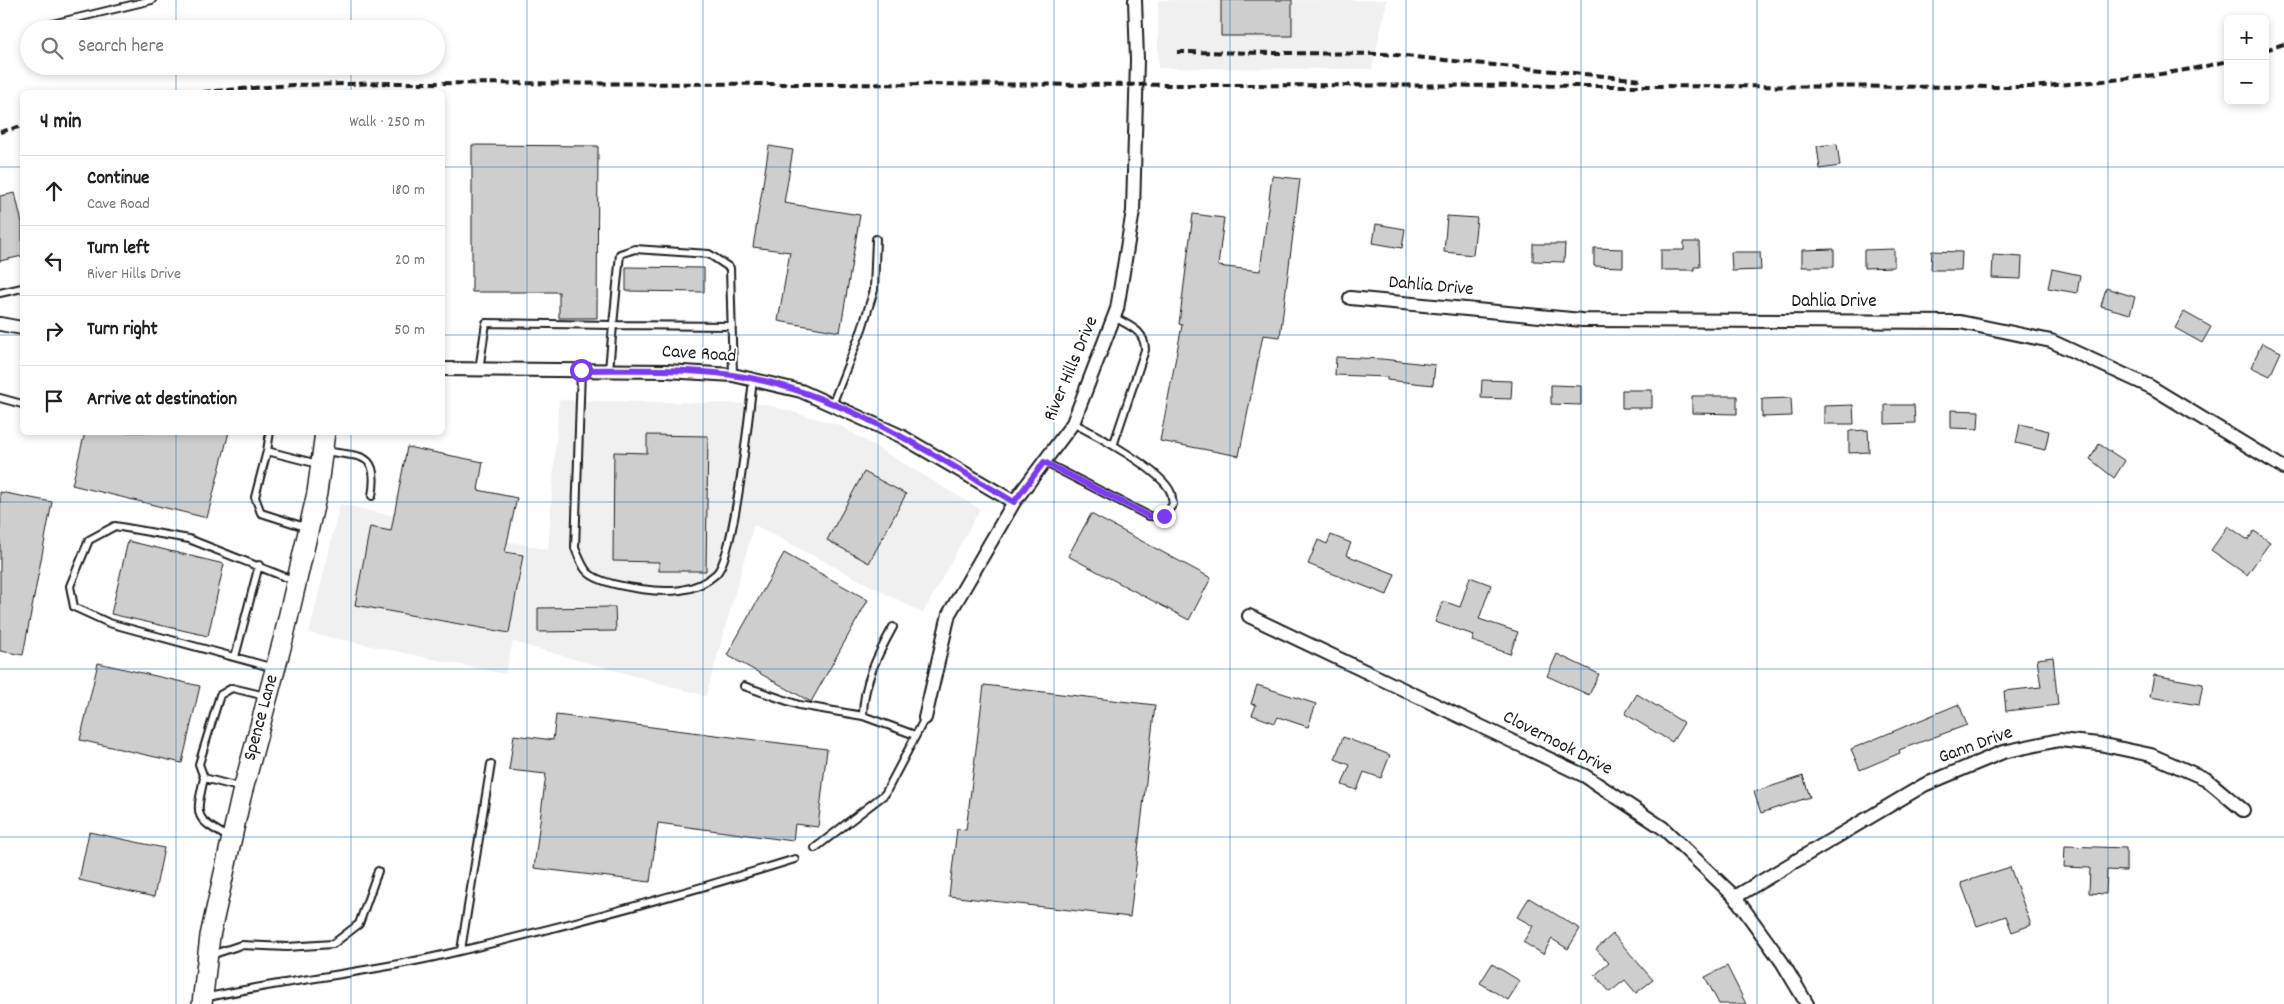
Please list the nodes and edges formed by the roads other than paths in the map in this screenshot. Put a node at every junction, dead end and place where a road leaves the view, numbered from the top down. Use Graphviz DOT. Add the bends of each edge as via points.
graph roads {
  1 [pos="152,0"];
  2 [pos="1136,0"];
  3 [pos="69,20"];
  4 [pos="876,239"];
  5 [pos="20,288"];
  6 [pos="0,293"];
  7 [pos="1350,298"];
  8 [pos="1114,317"];
  9 [pos="0,324"];
  10 [pos="613,325"];
  11 [pos="732,326"];
  12 [pos="20,328"];
  13 [pos="445,370"];
  14 [pos="479,370"];
  15 [pos="581,370"];
  16 [pos="609,370"];
  17 [pos="733,375"];
  18 [pos="753,380"];
  19 [pos="0,398"];
  20 [pos="20,403"];
  21 [pos="832,405"];
  22 [pos="1073,423"];
  23 [pos="270,435"];
  24 [pos="1114,443"];
  25 [pos="323,449"];
  26 [pos="267,451"];
  27 [pos="1044,462"];
  28 [pos="2283,464"];
  29 [pos="372,496"];
  30 [pos="1014,502"];
  31 [pos="309,528"];
  32 [pos="259,565"];
  33 [pos="297,582"];
  34 [pos="1249,616"];
  35 [pos="893,627"];
  36 [pos="235,657"];
  37 [pos="275,668"];
  38 [pos="744,686"];
  39 [pos="268,696"];
  40 [pos="863,716"];
  41 [pos="924,718"];
  42 [pos="915,735"];
  43 [pos="491,764"];
  44 [pos="204,778"];
  45 [pos="243,789"];
  46 [pos="2243,810"];
  47 [pos="231,839"];
  48 [pos="816,848"];
  49 [pos="795,859"];
  50 [pos="378,871"];
  51 [pos="1734,897"];
  52 [pos="461,950"];
  53 [pos="208,956"];
  54 [pos="202,1001"];
  55 [pos="1807,1004"];
  1 -- 3 [label="lane"];
  2 -- 8 [label="street, River Hills Drive" via="1133,211"];
  4 -- 21 [label="lane" via="874,290"];
  5 -- 6 [label="lane"];
  7 -- 28 [label="street, Dahlia Drive" via="1582,320 1960,322 2051,341 2151,387"];
  8 -- 22 [label="street, River Hills Drive"];
  8 -- 24 [label="lane" via="1141,333 1145,350"];
  9 -- 12 [label="street"];
  10 -- 11 [label="lane"];
  10 -- 11 [label="lane" via="620,254 635,249 709,254 730,268"];
  10 -- 14 [label="lane" via="486,323"];
  10 -- 16 [label="lane"];
  11 -- 17 [label="lane"];
  13 -- 14 [label="street, Cave Road"];
  14 -- 15 [label="street, Cave Road"];
  15 -- 16 [label="street, Cave Road"];
  15 -- 18 [label="lane" via="575,548 586,571 615,585 662,592 688,589 718,573 733,529"];
  16 -- 17 [label="street, Cave Road"];
  17 -- 18 [label="street, Cave Road"];
  18 -- 21 [label="street, Cave Road" via="801,391"];
  19 -- 20 [label="lane"];
  21 -- 30 [label="street, Cave Road" via="901,436"];
  22 -- 24 [label="lane"];
  22 -- 27 [label="street, River Hills Drive"];
  23 -- 26 [label="lane"];
  24 -- 27 [label="lane" via="1171,491 1173,504 1164,516 1149,516"];
  25 -- 26 [label="lane"];
  25 -- 29 [label="lane" via="367,459 376,477"];
  25 -- 31 [label="main road, Spence Lane"];
  26 -- 31 [label="lane" via="255,497 261,513"];
  27 -- 30 [label="street, River Hills Drive"];
  30 -- 41 [label="street, River Hills Drive" via="949,614"];
  31 -- 33 [label="main road, Spence Lane"];
  32 -- 33 [label="lane"];
  32 -- 36 [label="lane"];
  32 -- 36 [label="lane" via="189,539 115,526 89,540 70,586 74,607 109,623"];
  33 -- 37 [label="main road, Spence Lane"];
  34 -- 51 [label="street, Clovernook Drive" via="1585,776 1663,828"];
  35 -- 40 [label="lane" via="876,659 863,700"];
  36 -- 37 [label="lane"];
  37 -- 39 [label="main road, Spence Lane"];
  38 -- 40 [label="lane" via="799,706"];
  39 -- 44 [label="lane" via="232,688 220,695 199,764"];
  39 -- 45 [label="main road, Spence Lane"];
  40 -- 42 [label="lane"];
  41 -- 42 [label="lane"];
  42 -- 48 [label="lane" via="885,794"];
  43 -- 52 [label="lane"];
  44 -- 45 [label="lane"];
  44 -- 47 [label="lane" via="197,807 203,823"];
  45 -- 47 [label="main road, Spence Lane"];
  46 -- 51 [label="street, Gann Drive" via="2206,779 2150,755 2099,744 2059,740 2003,752 1924,785"];
  47 -- 53 [label="main road, Spence Lane"];
  49 -- 52 [label="lane" via="641,906"];
  50 -- 53 [label="lane" via="359,924 333,944 241,945"];
  51 -- 55 [label="street, Clovernook Drive" via="1782,962"];
  52 -- 54 [label="lane" via="252,987"];
  53 -- 54 [label="main road, Spence Lane"];
}
